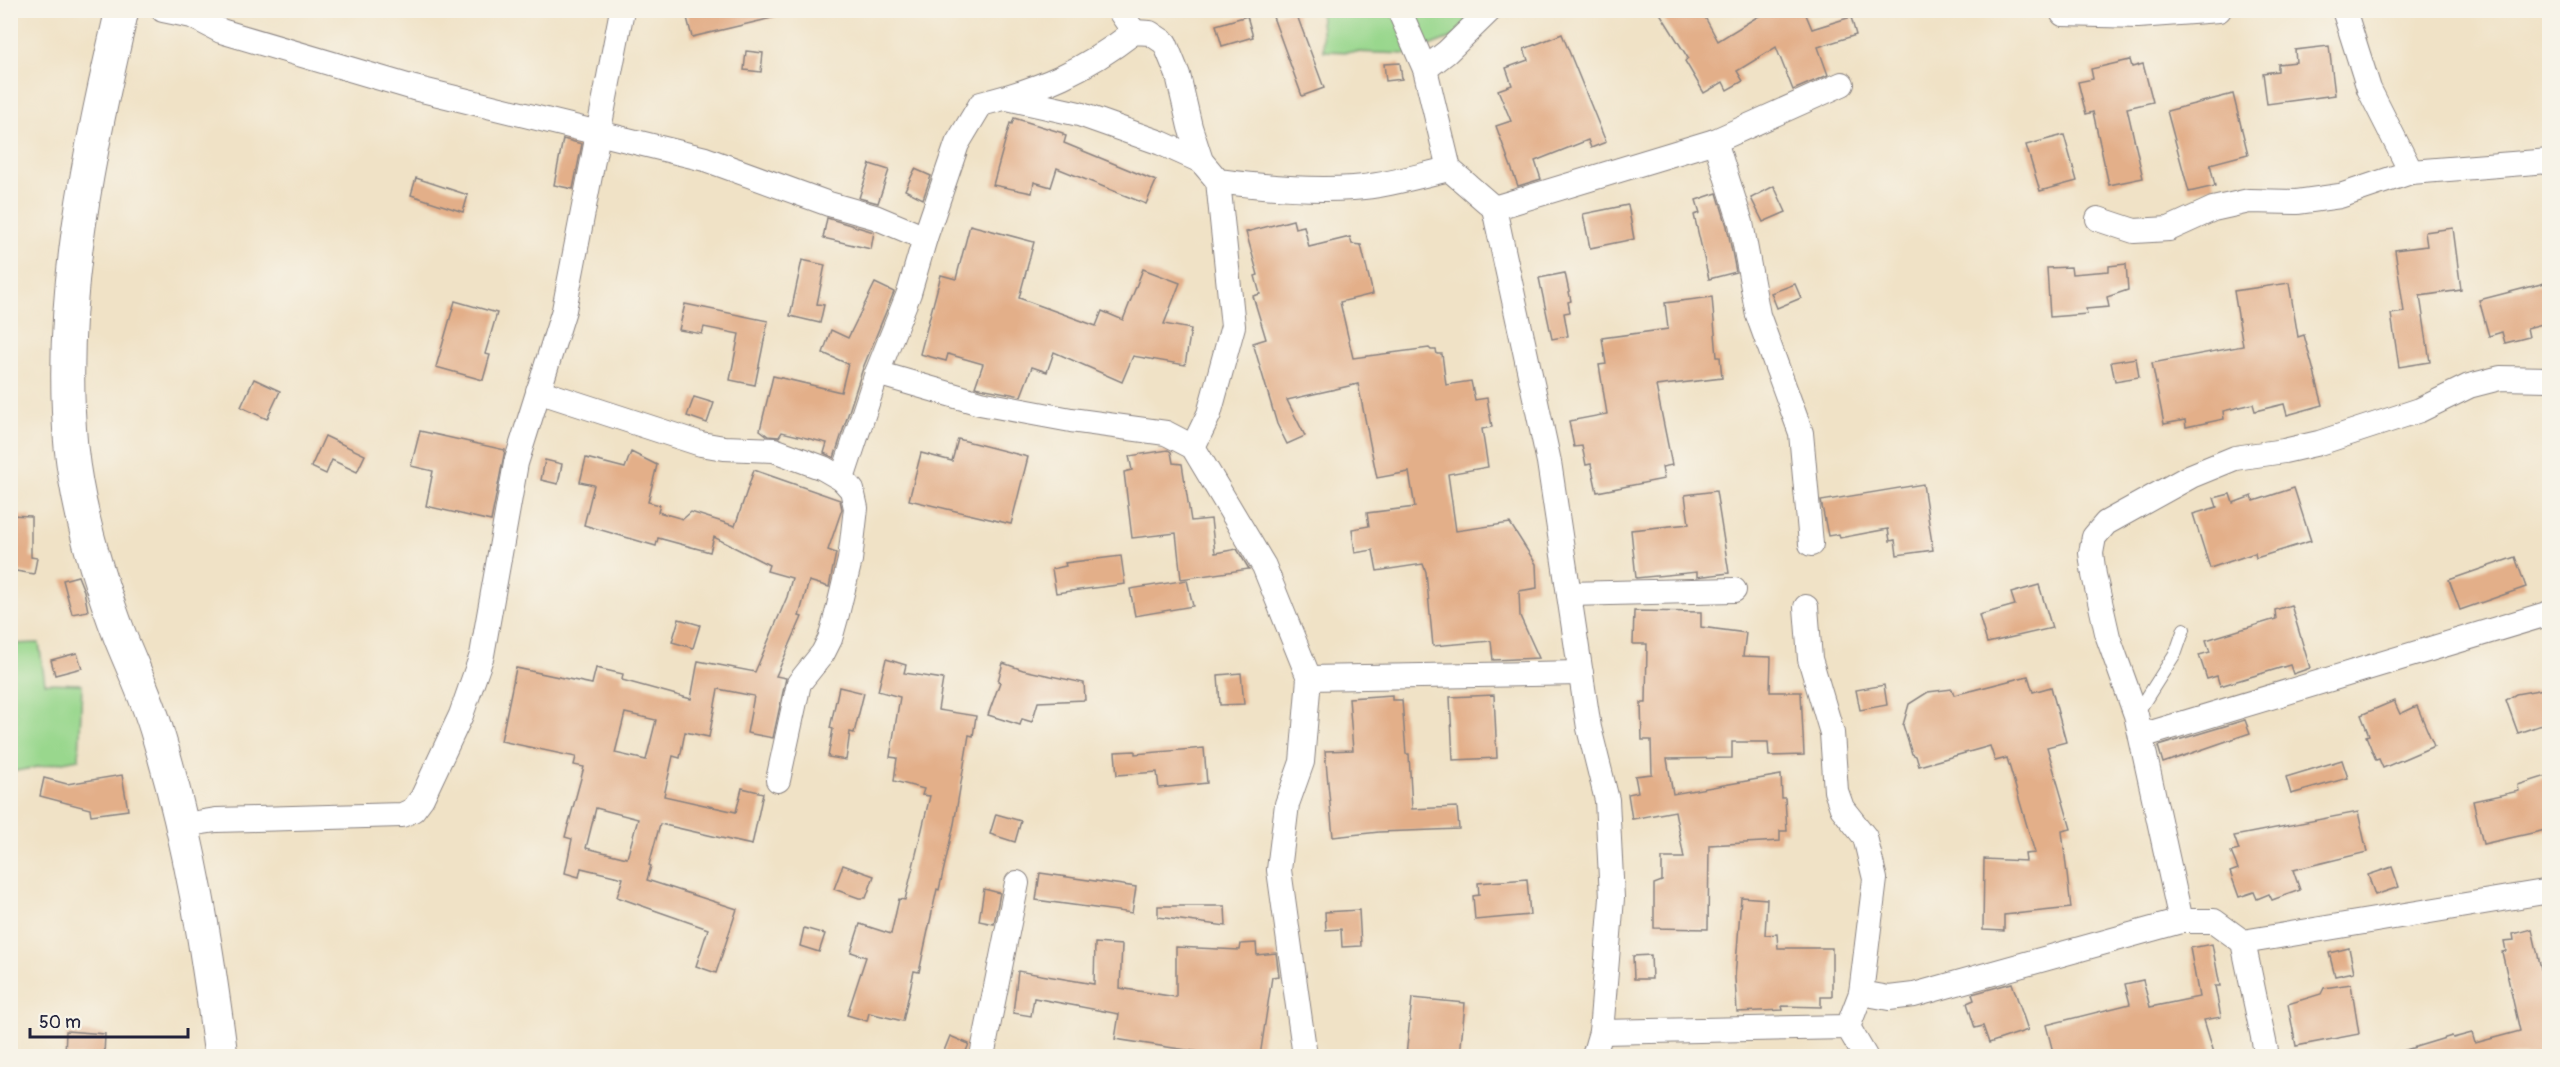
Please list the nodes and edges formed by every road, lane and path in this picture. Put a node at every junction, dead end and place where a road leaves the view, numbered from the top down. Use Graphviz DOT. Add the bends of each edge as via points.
graph roads {
  1 [pos="122,10"];
  2 [pos="163,10"];
  3 [pos="622,10"];
  4 [pos="1119,10"];
  5 [pos="1400,10"];
  6 [pos="1490,10"];
  7 [pos="2219,10"];
  8 [pos="2344,10"];
  9 [pos="2063,14"];
  10 [pos="1134,32"];
  11 [pos="1425,69"];
  12 [pos="1842,84"];
  13 [pos="1007,98"];
  14 [pos="600,135"];
  15 [pos="1715,141"];
  16 [pos="1201,161"];
  17 [pos="2548,167"];
  18 [pos="1449,169"];
  19 [pos="2411,172"];
  20 [pos="1218,181"];
  21 [pos="1494,208"];
  22 [pos="2098,219"];
  23 [pos="925,238"];
  24 [pos="877,373"];
  25 [pos="2550,379"];
  26 [pos="538,391"];
  27 [pos="1193,447"];
  28 [pos="842,478"];
  29 [pos="1810,544"];
  30 [pos="1734,590"];
  31 [pos="1569,594"];
  32 [pos="1806,607"];
  33 [pos="2550,613"];
  34 [pos="2184,629"];
  35 [pos="1581,674"];
  36 [pos="1309,678"];
  37 [pos="2138,726"];
  38 [pos="778,780"];
  39 [pos="184,825"];
  40 [pos="1017,883"];
  41 [pos="2550,891"];
  42 [pos="2181,921"];
  43 [pos="2243,942"];
  44 [pos="1861,993"];
  45 [pos="1848,1027"];
  46 [pos="1601,1032"];
  47 [pos="221,1056"];
  48 [pos="982,1056"];
  49 [pos="1305,1056"];
  50 [pos="1594,1056"];
  51 [pos="1865,1056"];
  52 [pos="2267,1056"];
  1 -- 39 [label="street" via="93,142 72,277 68,376 71,448 93,553 113,617 158,732"];
  2 -- 14 [label="street" via="192,16 221,31 380,79"];
  3 -- 14 [label="street"];
  4 -- 10 [label="street"];
  5 -- 11 [label="street"];
  6 -- 11 [label="street"];
  7 -- 9 [label="street" via="2138,16"];
  8 -- 19 [label="street" via="2369,89"];
  10 -- 13 [label="street" via="1105,55 1059,80"];
  10 -- 16 [label="street" via="1150,33 1165,43 1178,75"];
  11 -- 18 [label="street"];
  12 -- 15 [label="street"];
  13 -- 16 [label="street" via="1079,114"];
  13 -- 23 [label="street" via="981,104 957,144"];
  14 -- 23 [label="street" via="705,159 876,217"];
  14 -- 26 [label="street" via="564,310"];
  15 -- 21 [label="street"];
  15 -- 29 [label="street" via="1741,223 1758,315 1801,433"];
  16 -- 20 [label="street"];
  17 -- 19 [label="street"];
  18 -- 20 [label="street" via="1355,188 1304,189"];
  18 -- 21 [label="street"];
  19 -- 22 [label="street" via="2340,196 2296,202 2249,201 2213,208 2169,229 2134,231"];
  20 -- 27 [label="street" via="1233,326 1209,414"];
  21 -- 31 [label="street" via="1550,462"];
  23 -- 24 [label="street" via="909,293"];
  24 -- 27 [label="street" via="980,403 1166,433"];
  24 -- 28 [label="street"];
  25 -- 37 [label="street" via="2500,378 2469,386 2420,410 2319,444 2235,458 2192,476 2106,523 2094,537 2094,575 2108,637"];
  26 -- 28 [label="street" via="701,444 774,450"];
  26 -- 39 [label="street" via="516,463 482,655 460,715 413,810 402,815 216,820"];
  27 -- 36 [label="street" via="1264,566"];
  28 -- 38 [label="street" via="852,490 856,508 850,560 830,639 798,683"];
  30 -- 31 [label="street"];
  31 -- 35 [label="street"];
  32 -- 44 [label="street" via="1810,659 1832,734 1836,791 1842,808 1865,837 1875,879"];
  33 -- 37 [label="street"];
  34 -- 37 [label="lane"];
  35 -- 36 [label="street"];
  35 -- 46 [label="street" via="1589,728 1607,800 1612,898"];
  36 -- 49 [label="street" via="1302,762 1287,804 1279,870"];
  37 -- 42 [label="street"];
  39 -- 47 [label="street"];
  40 -- 48 [label="street"];
  41 -- 43 [label="street"];
  42 -- 43 [label="street" via="2214,921"];
  42 -- 44 [label="street" via="1914,995 1889,998"];
  43 -- 52 [label="street"];
  44 -- 45 [label="street"];
  45 -- 46 [label="street"];
  45 -- 51 [label="street"];
  46 -- 50 [label="street"];
}
